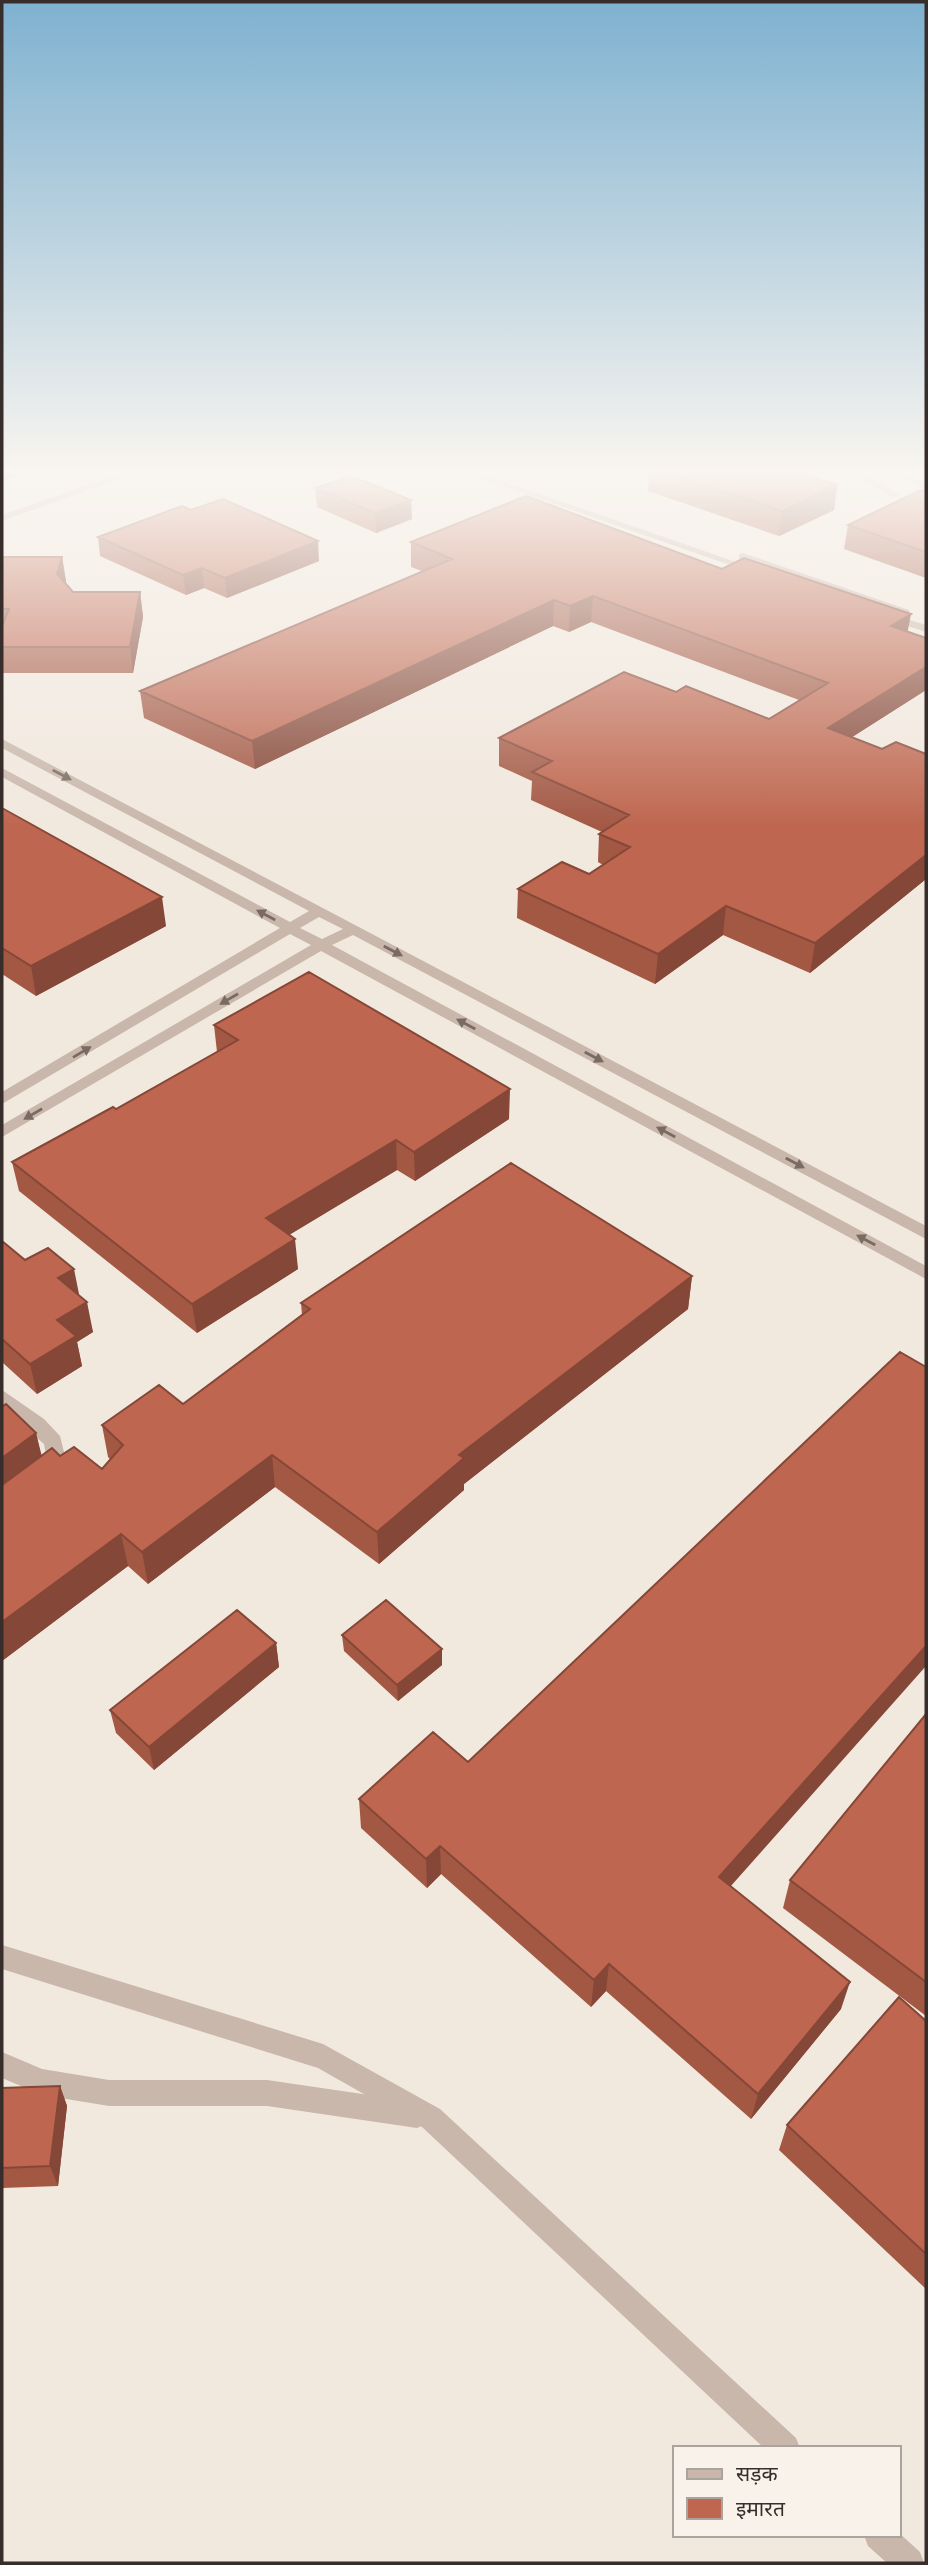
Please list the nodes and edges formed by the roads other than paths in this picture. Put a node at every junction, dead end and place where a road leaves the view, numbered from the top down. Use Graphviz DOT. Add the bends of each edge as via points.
graph roads {
  1 [pos="808,589"];
  2 [pos="837,589"];
  3 [pos="926,619"];
  4 [pos="926,629"];
  5 [pos="2,743"];
  6 [pos="2,772"];
  7 [pos="319,911"];
  8 [pos="291,928"];
  9 [pos="353,930"];
  10 [pos="321,945"];
  11 [pos="2,1099"];
  12 [pos="2,1132"];
  13 [pos="926,1233"];
  14 [pos="926,1273"];
  15 [pos="4,1403"];
  16 [pos="40,1482"];
  17 [pos="2,1957"];
  18 [pos="2,2065"];
  19 [pos="431,2118"];
  20 [pos="784,2446"];
  21 [pos="881,2537"];
  22 [pos="909,2563"];
  1 -- 4 [label="street"];
  2 -- 3 [label="street"];
  5 -- 7 [label="street, one-way"];
  8 -- 6 [label="street, one-way"];
  7 -- 8 [label="street"];
  7 -- 9 [label="street"];
  8 -- 10 [label="street"];
  11 -- 8 [label="street, one-way"];
  9 -- 10 [label="street"];
  9 -- 13 [label="street, one-way"];
  10 -- 12 [label="street, one-way"];
  14 -- 10 [label="street, one-way"];
  15 -- 16 [label="street" via="37,1424 53,1441 58,1468"];
  17 -- 19 [label="street" via="323,2057"];
  18 -- 19 [label="street" via="42,2082 109,2093 267,2093"];
  19 -- 20 [label="street"];
  21 -- 22 [label="street"];
}
